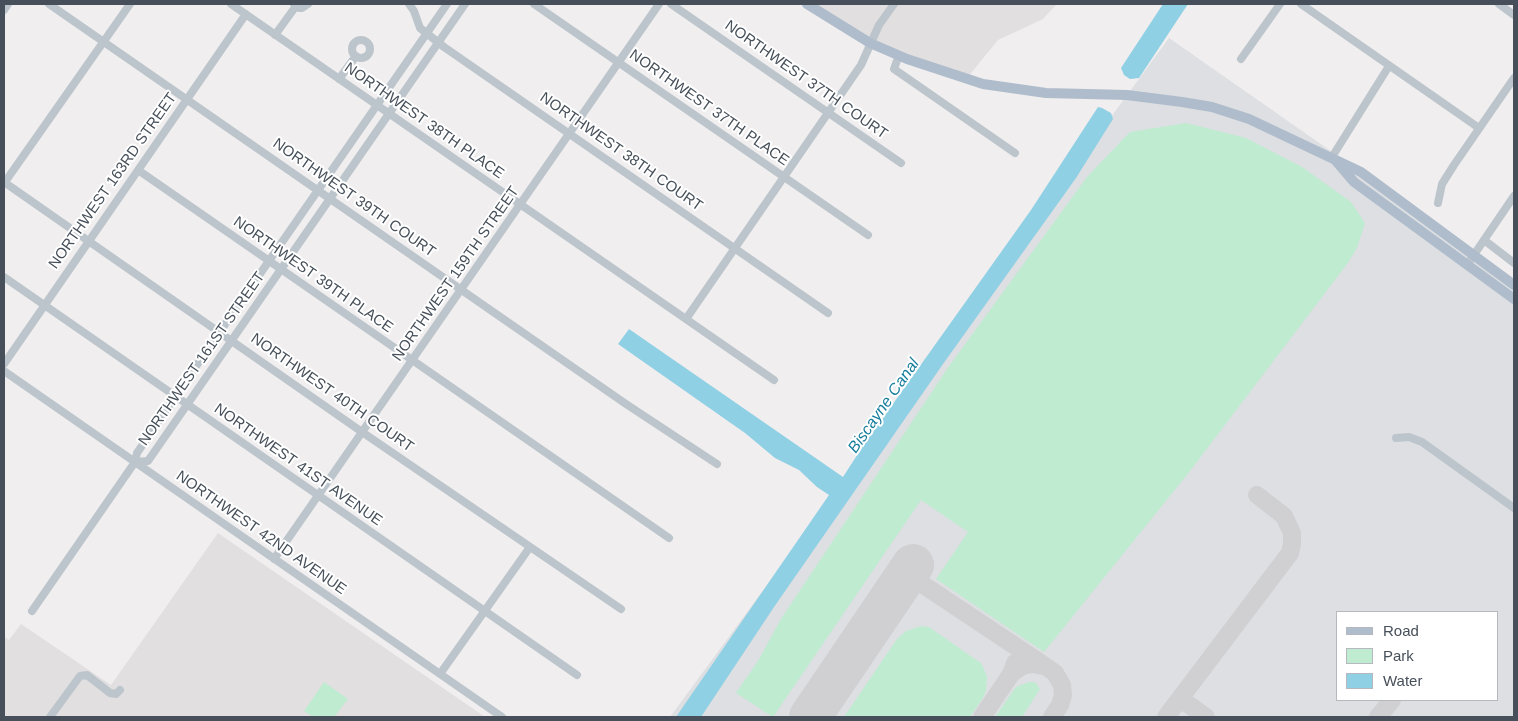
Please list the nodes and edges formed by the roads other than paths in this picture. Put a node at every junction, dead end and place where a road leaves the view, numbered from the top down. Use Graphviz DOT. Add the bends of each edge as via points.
graph roads {
  1 [pos="8,4"];
  2 [pos="49,4"];
  3 [pos="130,4"];
  4 [pos="231,4"];
  5 [pos="308,4"];
  6 [pos="409,4"];
  7 [pos="447,4"];
  8 [pos="465,4"];
  9 [pos="534,4"];
  10 [pos="659,4"];
  11 [pos="671,4"];
  12 [pos="807,4"];
  13 [pos="894,4"];
  14 [pos="1280,4"];
  15 [pos="1301,4"];
  16 [pos="1498,4"];
  17 [pos="295,5"];
  18 [pos="4,10"];
  19 [pos="246,14"];
  20 [pos="1514,15"];
  21 [pos="426,33"];
  22 [pos="275,35"];
  23 [pos="104,42"];
  24 [pos="438,42"];
  25 [pos="870,43"];
  26 [pos="899,55"];
  27 [pos="356,56"];
  28 [pos="1241,59"];
  29 [pos="618,62"];
  30 [pos="1389,66"];
  31 [pos="1514,78"];
  32 [pos="339,79"];
  33 [pos="188,99"];
  34 [pos="377,105"];
  35 [pos="389,113"];
  36 [pos="828,113"];
  37 [pos="1479,128"];
  38 [pos="569,134"];
  39 [pos="1015,153"];
  40 [pos="1332,157"];
  41 [pos="901,162"];
  42 [pos="138,170"];
  43 [pos="785,178"];
  44 [pos="4,182"];
  45 [pos="318,190"];
  46 [pos="1514,196"];
  47 [pos="330,199"];
  48 [pos="1438,203"];
  49 [pos="520,204"];
  50 [pos="868,236"];
  51 [pos="1484,240"];
  52 [pos="89,241"];
  53 [pos="736,248"];
  54 [pos="1474,256"];
  55 [pos="269,261"];
  56 [pos="1514,264"];
  57 [pos="1467,265"];
  58 [pos="281,270"];
  59 [pos="4,276"];
  60 [pos="1514,285"];
  61 [pos="462,289"];
  62 [pos="1514,300"];
  63 [pos="44,305"];
  64 [pos="828,313"];
  65 [pos="686,319"];
  66 [pos="219,332"];
  67 [pos="232,340"];
  68 [pos="412,361"];
  69 [pos="4,364"];
  70 [pos="4,371"];
  71 [pos="774,380"];
  72 [pos="175,396"];
  73 [pos="187,404"];
  74 [pos="362,432"];
  75 [pos="1396,438"];
  76 [pos="135,462"];
  77 [pos="717,464"];
  78 [pos="318,496"];
  79 [pos="1514,508"];
  80 [pos="669,538"];
  81 [pos="530,547"];
  82 [pos="274,559"];
  83 [pos="621,609"];
  84 [pos="485,610"];
  85 [pos="32,611"];
  86 [pos="440,674"];
  87 [pos="577,675"];
  88 [pos="120,690"];
  89 [pos="50,717"];
  90 [pos="502,717"];
  1 -- 18 [label="street"];
  2 -- 23 [label="street, NORTHWEST 39TH COURT"];
  3 -- 23 [label="street"];
  4 -- 19 [label="street, NORTHWEST 38TH PLACE"];
  5 -- 17 [label="street" via="302,8"];
  6 -- 21 [label="street, NORTHWEST 38TH COURT" via="420,28"];
  7 -- 21 [label="street, NORTHWEST 161ST STREET"];
  8 -- 24 [label="street, NORTHWEST 161ST STREET"];
  9 -- 29 [label="street, NORTHWEST 37TH PLACE"];
  10 -- 29 [label="street, NORTHWEST 159TH STREET"];
  11 -- 36 [label="street, NORTHWEST 37TH COURT"];
  12 -- 25 [label="main road"];
  13 -- 25 [label="street"];
  14 -- 28 [label="street"];
  15 -- 30 [label="street"];
  16 -- 20 [label="street"];
  17 -- 22 [label="street"];
  19 -- 22 [label="street, NORTHWEST 38TH PLACE"];
  19 -- 33 [label="street, NORTHWEST 163RD STREET"];
  21 -- 24 [label="street, NORTHWEST 38TH COURT"];
  21 -- 34 [label="street, NORTHWEST 161ST STREET"];
  22 -- 32 [label="street, NORTHWEST 38TH PLACE"];
  23 -- 33 [label="street, NORTHWEST 39TH COURT"];
  23 -- 44 [label="street"];
  24 -- 35 [label="street, NORTHWEST 161ST STREET"];
  24 -- 38 [label="street, NORTHWEST 38TH COURT"];
  25 -- 26 [label="main road"];
  25 -- 36 [label="street" via="861,65"];
  26 -- 39 [label="street" via="894,69"];
  26 -- 40 [label="main road" via="983,84 1046,93 1127,96 1212,107 1249,118"];
  27 -- 32 [label="street"];
  29 -- 38 [label="street, NORTHWEST 159TH STREET"];
  29 -- 43 [label="street, NORTHWEST 37TH PLACE"];
  30 -- 37 [label="street"];
  30 -- 40 [label="street"];
  31 -- 37 [label="street"];
  32 -- 34 [label="street, NORTHWEST 38TH PLACE"];
  33 -- 42 [label="street, NORTHWEST 163RD STREET"];
  33 -- 45 [label="street, NORTHWEST 39TH COURT"];
  34 -- 35 [label="street, NORTHWEST 38TH PLACE"];
  34 -- 45 [label="street, NORTHWEST 161ST STREET"];
  35 -- 47 [label="street, NORTHWEST 161ST STREET"];
  35 -- 49 [label="street, NORTHWEST 38TH PLACE"];
  36 -- 41 [label="street, NORTHWEST 37TH COURT"];
  36 -- 43 [label="street"];
  37 -- 48 [label="street" via="1442,184"];
  38 -- 49 [label="street, NORTHWEST 159TH STREET"];
  38 -- 53 [label="street, NORTHWEST 38TH COURT"];
  40 -- 54 [label="main road" via="1361,172"];
  40 -- 57 [label="main road" via="1354,182"];
  42 -- 52 [label="street, NORTHWEST 163RD STREET"];
  42 -- 55 [label="street, NORTHWEST 39TH PLACE"];
  43 -- 50 [label="street, NORTHWEST 37TH PLACE"];
  43 -- 53 [label="street"];
  44 -- 52 [label="street, NORTHWEST 40TH COURT"];
  45 -- 47 [label="street, NORTHWEST 39TH COURT"];
  45 -- 55 [label="street, NORTHWEST 161ST STREET"];
  46 -- 51 [label="street"];
  47 -- 58 [label="street, NORTHWEST 161ST STREET"];
  47 -- 61 [label="street, NORTHWEST 39TH COURT"];
  49 -- 61 [label="street, NORTHWEST 159TH STREET"];
  49 -- 65 [label="street, NORTHWEST 38TH PLACE"];
  51 -- 54 [label="street"];
  51 -- 56 [label="street"];
  52 -- 63 [label="street, NORTHWEST 163RD STREET"];
  52 -- 66 [label="street, NORTHWEST 40TH COURT"];
  53 -- 64 [label="street, NORTHWEST 38TH COURT"];
  53 -- 65 [label="street"];
  54 -- 57 [label="street"];
  54 -- 60 [label="main road"];
  55 -- 58 [label="street, NORTHWEST 39TH PLACE"];
  55 -- 66 [label="street, NORTHWEST 161ST STREET"];
  57 -- 62 [label="main road"];
  58 -- 67 [label="street, NORTHWEST 161ST STREET"];
  58 -- 68 [label="street, NORTHWEST 39TH PLACE"];
  59 -- 63 [label="street, NORTHWEST 41ST AVENUE"];
  61 -- 68 [label="street, NORTHWEST 159TH STREET"];
  61 -- 77 [label="street, NORTHWEST 39TH COURT"];
  63 -- 69 [label="street, NORTHWEST 163RD STREET"];
  63 -- 72 [label="street, NORTHWEST 41ST AVENUE"];
  65 -- 71 [label="street, NORTHWEST 38TH PLACE"];
  66 -- 67 [label="street, NORTHWEST 40TH COURT"];
  66 -- 72 [label="street, NORTHWEST 161ST STREET"];
  67 -- 73 [label="street, NORTHWEST 161ST STREET"];
  67 -- 74 [label="street, NORTHWEST 40TH COURT"];
  68 -- 74 [label="street, NORTHWEST 159TH STREET"];
  68 -- 80 [label="street, NORTHWEST 39TH PLACE"];
  70 -- 76 [label="street, NORTHWEST 42ND AVENUE"];
  72 -- 73 [label="street, NORTHWEST 41ST AVENUE"];
  72 -- 76 [label="street, NORTHWEST 161ST STREET" via="137,453"];
  73 -- 76 [label="street, NORTHWEST 161ST STREET" via="148,460"];
  73 -- 78 [label="street, NORTHWEST 41ST AVENUE"];
  74 -- 78 [label="street, NORTHWEST 159TH STREET"];
  74 -- 81 [label="street, NORTHWEST 40TH COURT"];
  75 -- 79 [label="street" via="1409,437 1422,442"];
  76 -- 82 [label="street, NORTHWEST 42ND AVENUE"];
  76 -- 85 [label="street"];
  78 -- 82 [label="street, NORTHWEST 159TH STREET"];
  78 -- 84 [label="street, NORTHWEST 41ST AVENUE"];
  81 -- 83 [label="street, NORTHWEST 40TH COURT"];
  81 -- 84 [label="street"];
  82 -- 86 [label="street, NORTHWEST 42ND AVENUE"];
  84 -- 86 [label="street"];
  84 -- 87 [label="street, NORTHWEST 41ST AVENUE"];
  86 -- 90 [label="street, NORTHWEST 42ND AVENUE"];
  88 -- 89 [label="street" via="116,694 110,693 87,675 80,676"];
}
